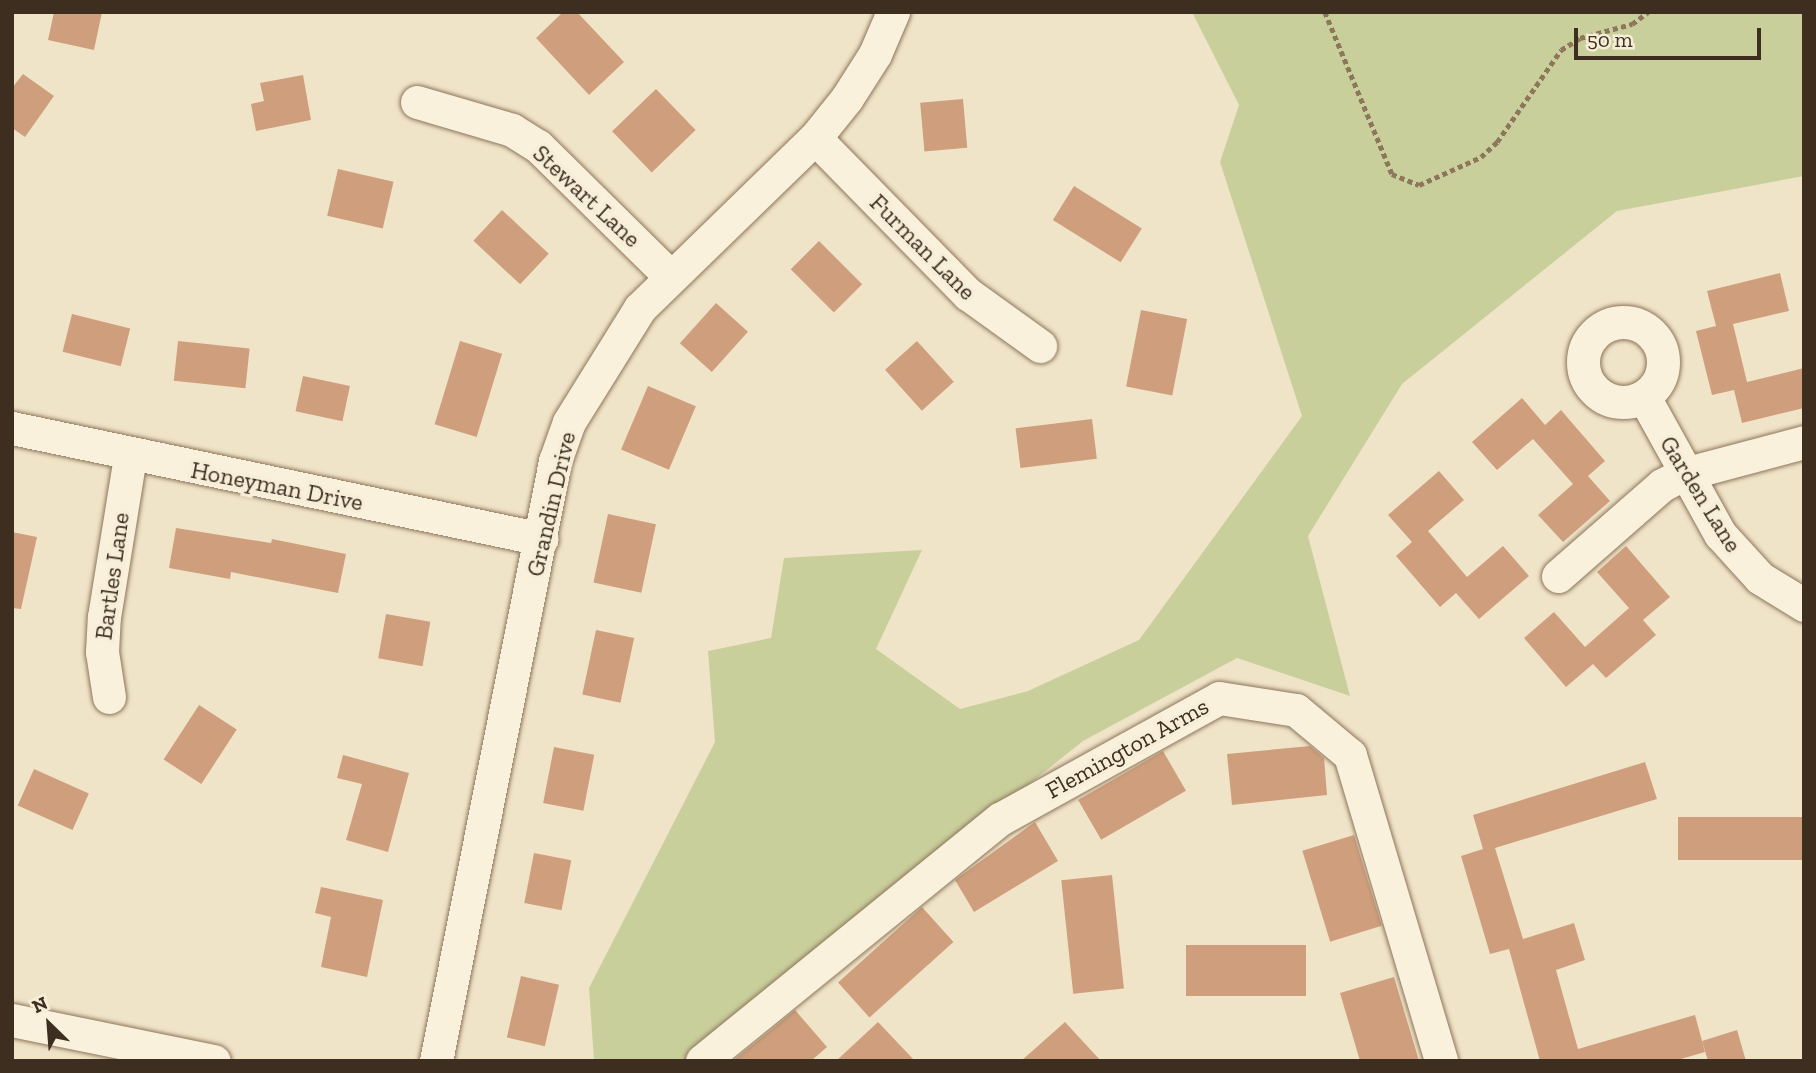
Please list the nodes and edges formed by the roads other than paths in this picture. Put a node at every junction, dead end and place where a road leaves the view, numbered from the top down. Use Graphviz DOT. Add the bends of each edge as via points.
graph roads {
  1 [pos="893,12"];
  2 [pos="417,102"];
  3 [pos="814,138"];
  4 [pos="670,275"];
  5 [pos="1040,346"];
  6 [pos="1644,397"];
  7 [pos="12,428"];
  8 [pos="1804,442"];
  9 [pos="130,456"];
  10 [pos="1684,474"];
  11 [pos="542,539"];
  12 [pos="1558,576"];
  13 [pos="1804,605"];
  14 [pos="109,697"];
  15 [pos="12,1020"];
  16 [pos="215,1061"];
  17 [pos="436,1061"];
  18 [pos="702,1061"];
  19 [pos="1441,1061"];
  1 -- 3 [label="street, Grandin Drive" via="875,54"];
  2 -- 4 [label="street, Stewart Lane" via="502,127 538,146"];
  3 -- 4 [label="street, Grandin Drive"];
  3 -- 5 [label="street, Furman Lane" via="968,294"];
  4 -- 11 [label="street, Grandin Drive" via="614,345 569,422 555,461"];
  6 -- 10 [label="street, Garden Lane"];
  7 -- 9 [label="street, Honeyman Drive"];
  8 -- 10 [label="street"];
  9 -- 11 [label="street, Honeyman Drive"];
  9 -- 14 [label="street, Bartles Lane" via="104,617 102,652"];
  10 -- 12 [label="street" via="1640,501"];
  10 -- 13 [label="street, Garden Lane" via="1740,558 1760,578"];
  11 -- 17 [label="street, Grandin Drive"];
  15 -- 16 [label="street"];
  18 -- 19 [label="street, Flemington Arms" via="1000,818 1219,698 1296,710 1350,755"];
}
